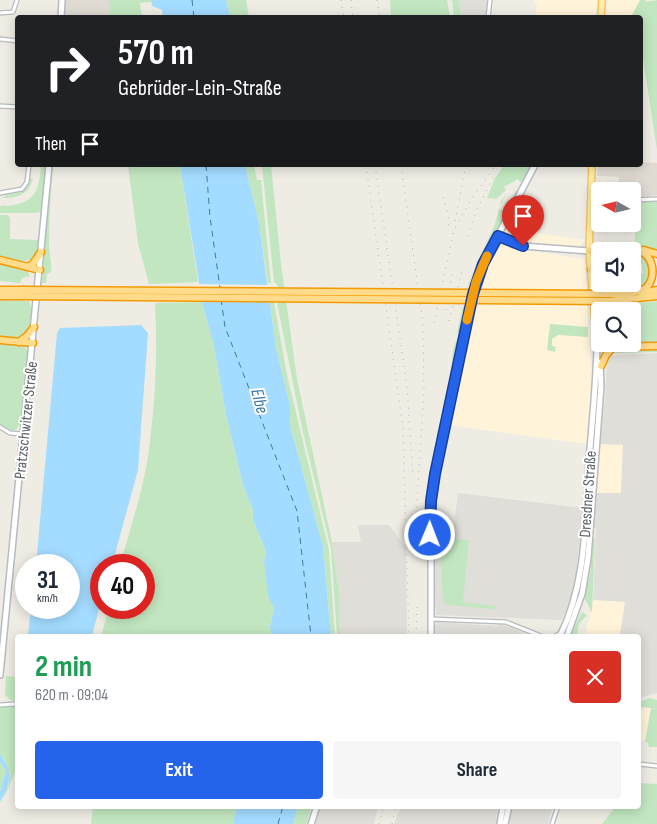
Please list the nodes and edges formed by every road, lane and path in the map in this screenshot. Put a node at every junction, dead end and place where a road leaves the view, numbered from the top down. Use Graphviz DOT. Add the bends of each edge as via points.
graph roads {
  1 [pos="17,0"];
  2 [pos="62,0"];
  3 [pos="490,0"];
  4 [pos="602,0"];
  5 [pos="0,13"];
  6 [pos="61,15"];
  7 [pos="488,15"];
  8 [pos="600,15"];
  9 [pos="0,40"];
  10 [pos="15,41"];
  11 [pos="0,106"];
  12 [pos="15,107"];
  13 [pos="29,167"];
  14 [pos="49,167"];
  15 [pos="535,167"];
  16 [pos="592,167"];
  17 [pos="0,193"];
  18 [pos="657,199"];
  19 [pos="590,200"];
  20 [pos="641,200"];
  21 [pos="498,236"];
  22 [pos="641,250"];
  23 [pos="589,251"];
  24 [pos="41,252"];
  25 [pos="641,252"];
  26 [pos="657,254"];
  27 [pos="0,260"];
  28 [pos="27,267"];
  29 [pos="40,270"];
  30 [pos="591,270"];
  31 [pos="0,290"];
  32 [pos="641,290"];
  33 [pos="657,290"];
  34 [pos="632,292"];
  35 [pos="22,293"];
  36 [pos="624,294"];
  37 [pos="0,296"];
  38 [pos="609,298"];
  39 [pos="657,298"];
  40 [pos="34,326"];
  41 [pos="0,340"];
  42 [pos="19,342"];
  43 [pos="33,343"];
  44 [pos="641,346"];
  45 [pos="657,346"];
  46 [pos="598,352"];
  47 [pos="609,352"];
  48 [pos="599,365"];
  49 [pos="0,427"];
  50 [pos="22,434"];
  51 [pos="431,618"];
  52 [pos="525,630"];
  53 [pos="430,634"];
  54 [pos="532,634"];
  55 [pos="536,634"];
  56 [pos="562,634"];
  57 [pos="0,675"];
  58 [pos="14,704"];
  59 [pos="0,705"];
  60 [pos="641,764"];
  61 [pos="657,766"];
  62 [pos="316,809"];
  63 [pos="502,809"];
  64 [pos="508,809"];
  65 [pos="557,809"];
  66 [pos="311,824"];
  67 [pos="500,824"];
  68 [pos="505,824"];
  69 [pos="552,824"];
  1 -- 5 [label="street" via="14,12"];
  2 -- 6 [label="street"];
  3 -- 7 [label="street"];
  4 -- 8 [label="main road"];
  9 -- 10 [label="street"];
  11 -- 12 [label="street"];
  13 -- 17 [label="street" via="27,182 22,189"];
  14 -- 24 [label="street, Pratzschwitzer Straße"];
  15 -- 21 [label="street"];
  16 -- 19 [label="main road, Dresdner Straße"];
  18 -- 20 [label="street"];
  19 -- 23 [label="main road, Dresdner Straße"];
  21 -- 23 [label="street" via="523,246"];
  21 -- 51 [label="street" via="483,264 473,294 435,474 430,517"];
  22 -- 26 [label="highway"];
  23 -- 30 [label="main road, Dresdner Straße"];
  24 -- 28 [label="highway"];
  24 -- 29 [label="street, Pratzschwitzer Straße"];
  25 -- 32 [label="highway" via="652,259 656,268 655,278"];
  27 -- 28 [label="highway"];
  28 -- 29 [label="highway"];
  29 -- 40 [label="street, Pratzschwitzer Straße"];
  31 -- 35 [label="highway"];
  33 -- 36 [label="highway"];
  34 -- 36 [label="highway"];
  35 -- 37 [label="highway"];
  35 -- 38 [label="highway, bridge"];
  36 -- 38 [label="highway"];
  38 -- 39 [label="highway"];
  40 -- 42 [label="highway"];
  40 -- 43 [label="street, Pratzschwitzer Straße"];
  41 -- 42 [label="highway"];
  42 -- 43 [label="highway"];
  43 -- 50 [label="street, Pratzschwitzer Straße"];
  44 -- 45 [label="highway"];
  46 -- 48 [label="street, Dresdner Straße"];
  47 -- 48 [label="highway"];
  48 -- 56 [label="street, Dresdner Straße" via="588,558 582,594"];
  49 -- 50 [label="street" via="10,433"];
  50 -- 57 [label="street, Pratzschwitzer Straße"];
  51 -- 52 [label="street" via="506,622"];
  51 -- 53 [label="street"];
  52 -- 54 [label="street"];
  52 -- 55 [label="street"];
  58 -- 59 [label="street"];
  60 -- 61 [label="street"];
  62 -- 66 [label="street"];
  63 -- 67 [label="street"];
  64 -- 68 [label="street"];
  65 -- 69 [label="street"];
}
